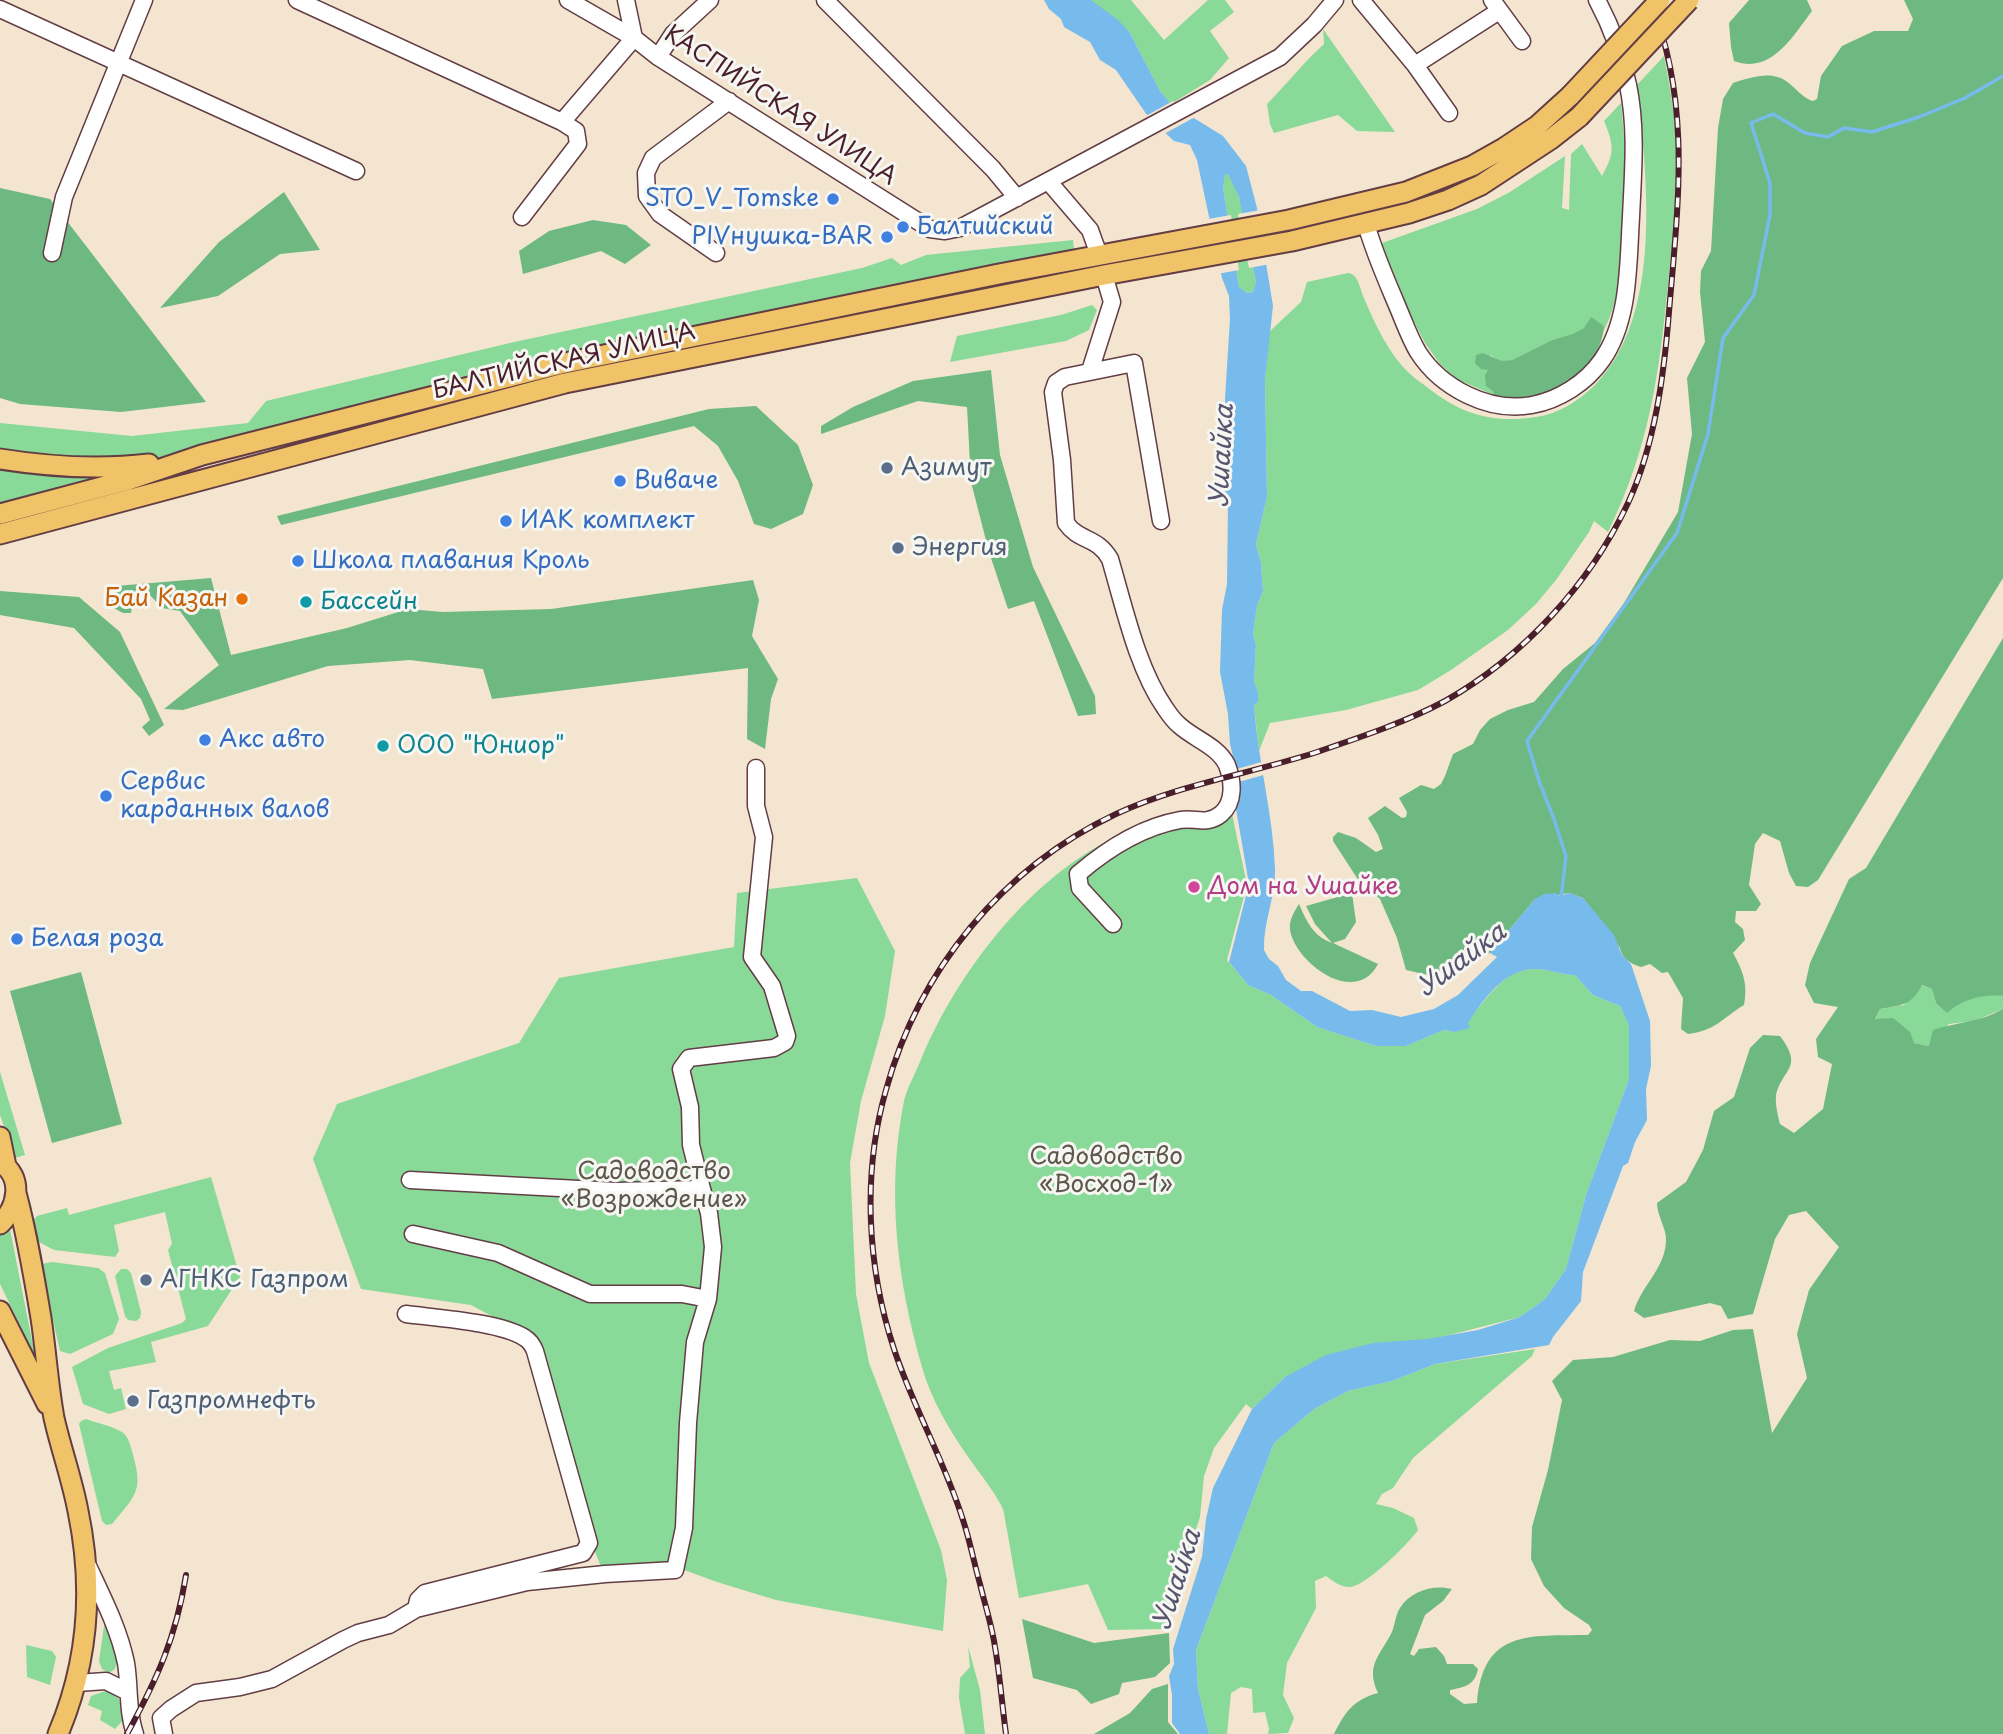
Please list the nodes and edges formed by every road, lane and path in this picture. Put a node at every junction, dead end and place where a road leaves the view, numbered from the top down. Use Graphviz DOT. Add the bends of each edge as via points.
graph roads {
  1 [pos="144,0"];
  2 [pos="297,0"];
  3 [pos="568,0"];
  4 [pos="626,0"];
  5 [pos="710,0"];
  6 [pos="825,0"];
  7 [pos="1335,0"];
  8 [pos="1361,0"];
  9 [pos="1597,0"];
  10 [pos="1660,0"];
  11 [pos="1689,0"];
  12 [pos="1495,5"];
  13 [pos="0,9"];
  14 [pos="634,38"];
  15 [pos="1522,41"];
  16 [pos="658,57"];
  17 [pos="118,62"];
  18 [pos="1415,65"];
  19 [pos="729,101"];
  20 [pos="1449,113"];
  21 [pos="562,122"];
  22 [pos="356,171"];
  23 [pos="1049,182"];
  24 [pos="1017,198"];
  25 [pos="522,217"];
  26 [pos="1366,224"];
  27 [pos="52,253"];
  28 [pos="716,253"];
  29 [pos="1099,255"];
  30 [pos="1104,275"];
  31 [pos="1090,371"];
  32 [pos="202,455"];
  33 [pos="0,460"];
  34 [pos="0,514"];
  35 [pos="1161,521"];
  36 [pos="0,534"];
  37 [pos="757,768"];
  38 [pos="1113,924"];
  39 [pos="0,1137"];
  40 [pos="3,1164"];
  41 [pos="410,1180"];
  42 [pos="702,1189"];
  43 [pos="16,1193"];
  44 [pos="0,1224"];
  45 [pos="413,1234"];
  46 [pos="708,1299"];
  47 [pos="0,1311"];
  48 [pos="406,1314"];
  49 [pos="55,1418"];
  50 [pos="85,1562"];
  51 [pos="416,1609"];
  52 [pos="77,1682"];
  53 [pos="128,1692"];
  54 [pos="58,1734"];
  55 [pos="135,1734"];
  56 [pos="164,1734"];
  1 -- 17 [label="street"];
  2 -- 21 [label="street"];
  3 -- 14 [label="street, КАСПИЙСКАЯ УЛИЦА"];
  4 -- 14 [label="street"];
  5 -- 16 [label="street" via="673,34"];
  6 -- 24 [label="street"];
  7 -- 23 [label="street" via="1280,57"];
  8 -- 18 [label="street"];
  9 -- 26 [label="street" via="1628,85 1634,153 1623,306 1607,353 1593,372 1564,394 1527,406 1492,403 1445,382 1418,350 1377,261"];
  10 -- 29 [label="main road, БАЛТИЙСКАЯ УЛИЦА, bridge" via="1570,96 1536,126 1472,166 1406,192 1289,220"];
  11 -- 26 [label="main road, bridge" via="1579,117 1551,139 1481,185 1448,200"];
  12 -- 15 [label="street"];
  12 -- 18 [label="street"];
  13 -- 17 [label="street"];
  14 -- 16 [label="street, КАСПИЙСКАЯ УЛИЦА"];
  14 -- 21 [label="street"];
  16 -- 19 [label="street, КАСПИЙСКАЯ УЛИЦА"];
  17 -- 22 [label="street"];
  17 -- 27 [label="street" via="64,197"];
  18 -- 20 [label="street"];
  19 -- 24 [label="street, КАСПИЙСКАЯ УЛИЦА" via="930,229 960,228"];
  19 -- 28 [label="street" via="653,158 646,173 647,196 660,214"];
  21 -- 25 [label="street" via="576,131 578,144"];
  23 -- 24 [label="street"];
  23 -- 29 [label="street" via="1090,230"];
  26 -- 30 [label="main road, БАЛТИЙСКАЯ УЛИЦА" via="1292,242"];
  29 -- 32 [label="main road, БАЛТИЙСКАЯ УЛИЦА" via="560,364"];
  30 -- 31 [label="street" via="1112,302"];
  30 -- 36 [label="main road, БАЛТИЙСКАЯ УЛИЦА" via="565,383"];
  31 -- 35 [label="street" via="1134,363"];
  31 -- 38 [label="street" via="1065,377 1053,392 1066,523 1104,549 1150,681 1178,725 1222,756 1232,793 1219,816 1153,827 1102,853 1078,874 1080,888"];
  32 -- 33 [label="main road" via="87,468"];
  32 -- 34 [label="main road, БАЛТИЙСКАЯ УЛИЦА"];
  37 -- 42 [label="street" via="756,806 764,838 752,957 772,986 787,1036 774,1048 689,1058 683,1063 691,1145"];
  39 -- 40 [label="main road"];
  40 -- 43 [label="main road"];
  41 -- 42 [label="street" via="616,1191"];
  42 -- 46 [label="street" via="713,1247"];
  43 -- 44 [label="main road" via="9,1215"];
  43 -- 49 [label="main road"];
  45 -- 46 [label="street" via="498,1252 590,1294 682,1294"];
  46 -- 51 [label="street" via="695,1342 684,1528 675,1570 527,1582"];
  47 -- 49 [label="main road"];
  48 -- 51 [label="street" via="493,1327 531,1344 589,1543 583,1553 425,1593"];
  49 -- 50 [label="main road" via="78,1510"];
  50 -- 52 [label="main road" via="86,1631"];
  50 -- 53 [label="street" via="115,1624"];
  51 -- 56 [label="street" via="389,1625 358,1633 272,1679 196,1693 162,1718"];
  52 -- 53 [label="street" via="106,1681"];
  52 -- 54 [label="main road"];
  53 -- 55 [label="street"];
}
